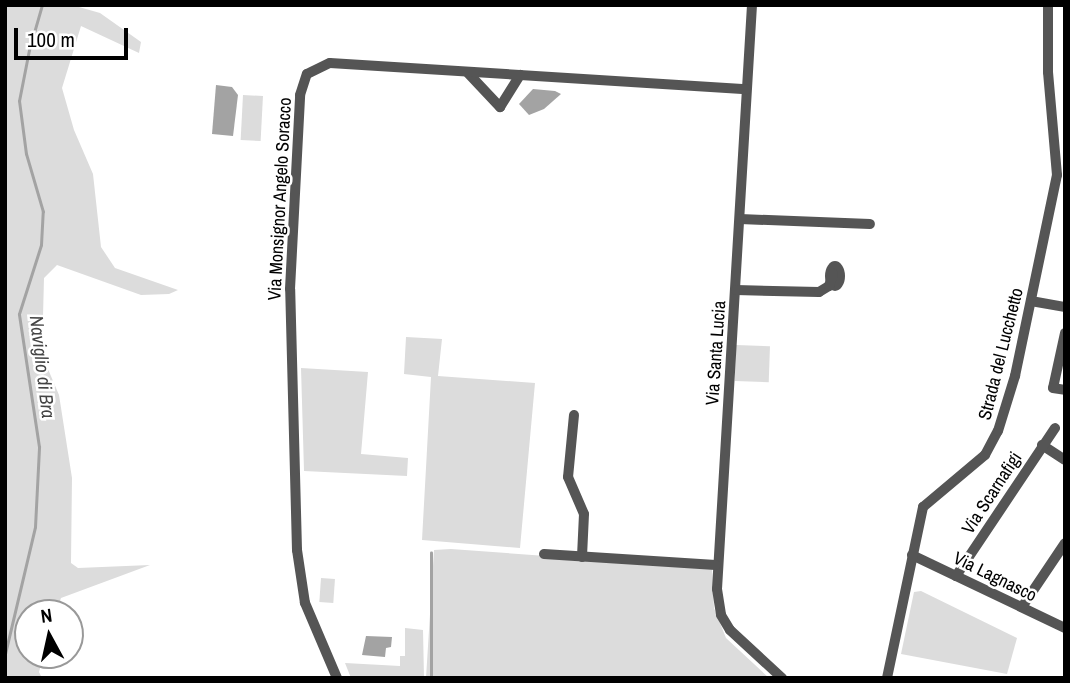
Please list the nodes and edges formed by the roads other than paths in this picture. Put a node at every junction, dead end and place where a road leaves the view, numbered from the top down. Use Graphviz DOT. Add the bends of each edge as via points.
graph roads {
  1 [pos="752,5"];
  2 [pos="1048,5"];
  3 [pos="468,73"];
  4 [pos="520,75"];
  5 [pos="746,89"];
  6 [pos="1061,164"];
  7 [pos="740,219"];
  8 [pos="870,224"];
  9 [pos="833,274"];
  10 [pos="736,289"];
  11 [pos="1031,301"];
  12 [pos="1065,307"];
  13 [pos="1065,333"];
  14 [pos="1065,390"];
  15 [pos="574,415"];
  16 [pos="1055,428"];
  17 [pos="1042,445"];
  18 [pos="1065,460"];
  19 [pos="1065,543"];
  20 [pos="544,554"];
  21 [pos="912,555"];
  22 [pos="582,557"];
  23 [pos="716,565"];
  24 [pos="956,576"];
  25 [pos="1021,607"];
  26 [pos="1065,628"];
  27 [pos="337,678"];
  28 [pos="782,678"];
  29 [pos="887,678"];
  1 -- 5 [label="street, Via Santa Lucia"];
  2 -- 6 [label="street, Strada del Lucchetto" via="1048,72"];
  3 -- 4 [label="street, Via Monsignor Angelo Soracco"];
  3 -- 4 [label="street" via="500,107"];
  3 -- 27 [label="street, Via Monsignor Angelo Soracco" via="330,64 311,70 302,88 290,289 298,550 305,603"];
  4 -- 5 [label="street, Via Monsignor Angelo Soracco"];
  5 -- 7 [label="street, Via Santa Lucia"];
  6 -- 11 [label="street, Strada del Lucchetto"];
  7 -- 8 [label="street"];
  7 -- 10 [label="street, Via Santa Lucia"];
  9 -- 10 [label="street" via="829,286 819,292"];
  10 -- 23 [label="street, Via Santa Lucia"];
  11 -- 12 [label="street"];
  11 -- 21 [label="street, Strada del Lucchetto" via="998,431 985,455 923,507"];
  13 -- 14 [label="street" via="1054,388"];
  15 -- 22 [label="street" via="568,477 584,514"];
  16 -- 17 [label="street, Via Scarnafigi"];
  17 -- 18 [label="street"];
  17 -- 24 [label="street, Via Scarnafigi"];
  19 -- 25 [label="street"];
  20 -- 22 [label="street"];
  21 -- 24 [label="street, Via Lagnasco"];
  21 -- 29 [label="street, Strada del Lucchetto"];
  22 -- 23 [label="street"];
  23 -- 28 [label="street, Via Santa Lucia" via="718,606 725,622"];
  24 -- 25 [label="street, Via Lagnasco"];
  25 -- 26 [label="street, Via Lagnasco"];
}
